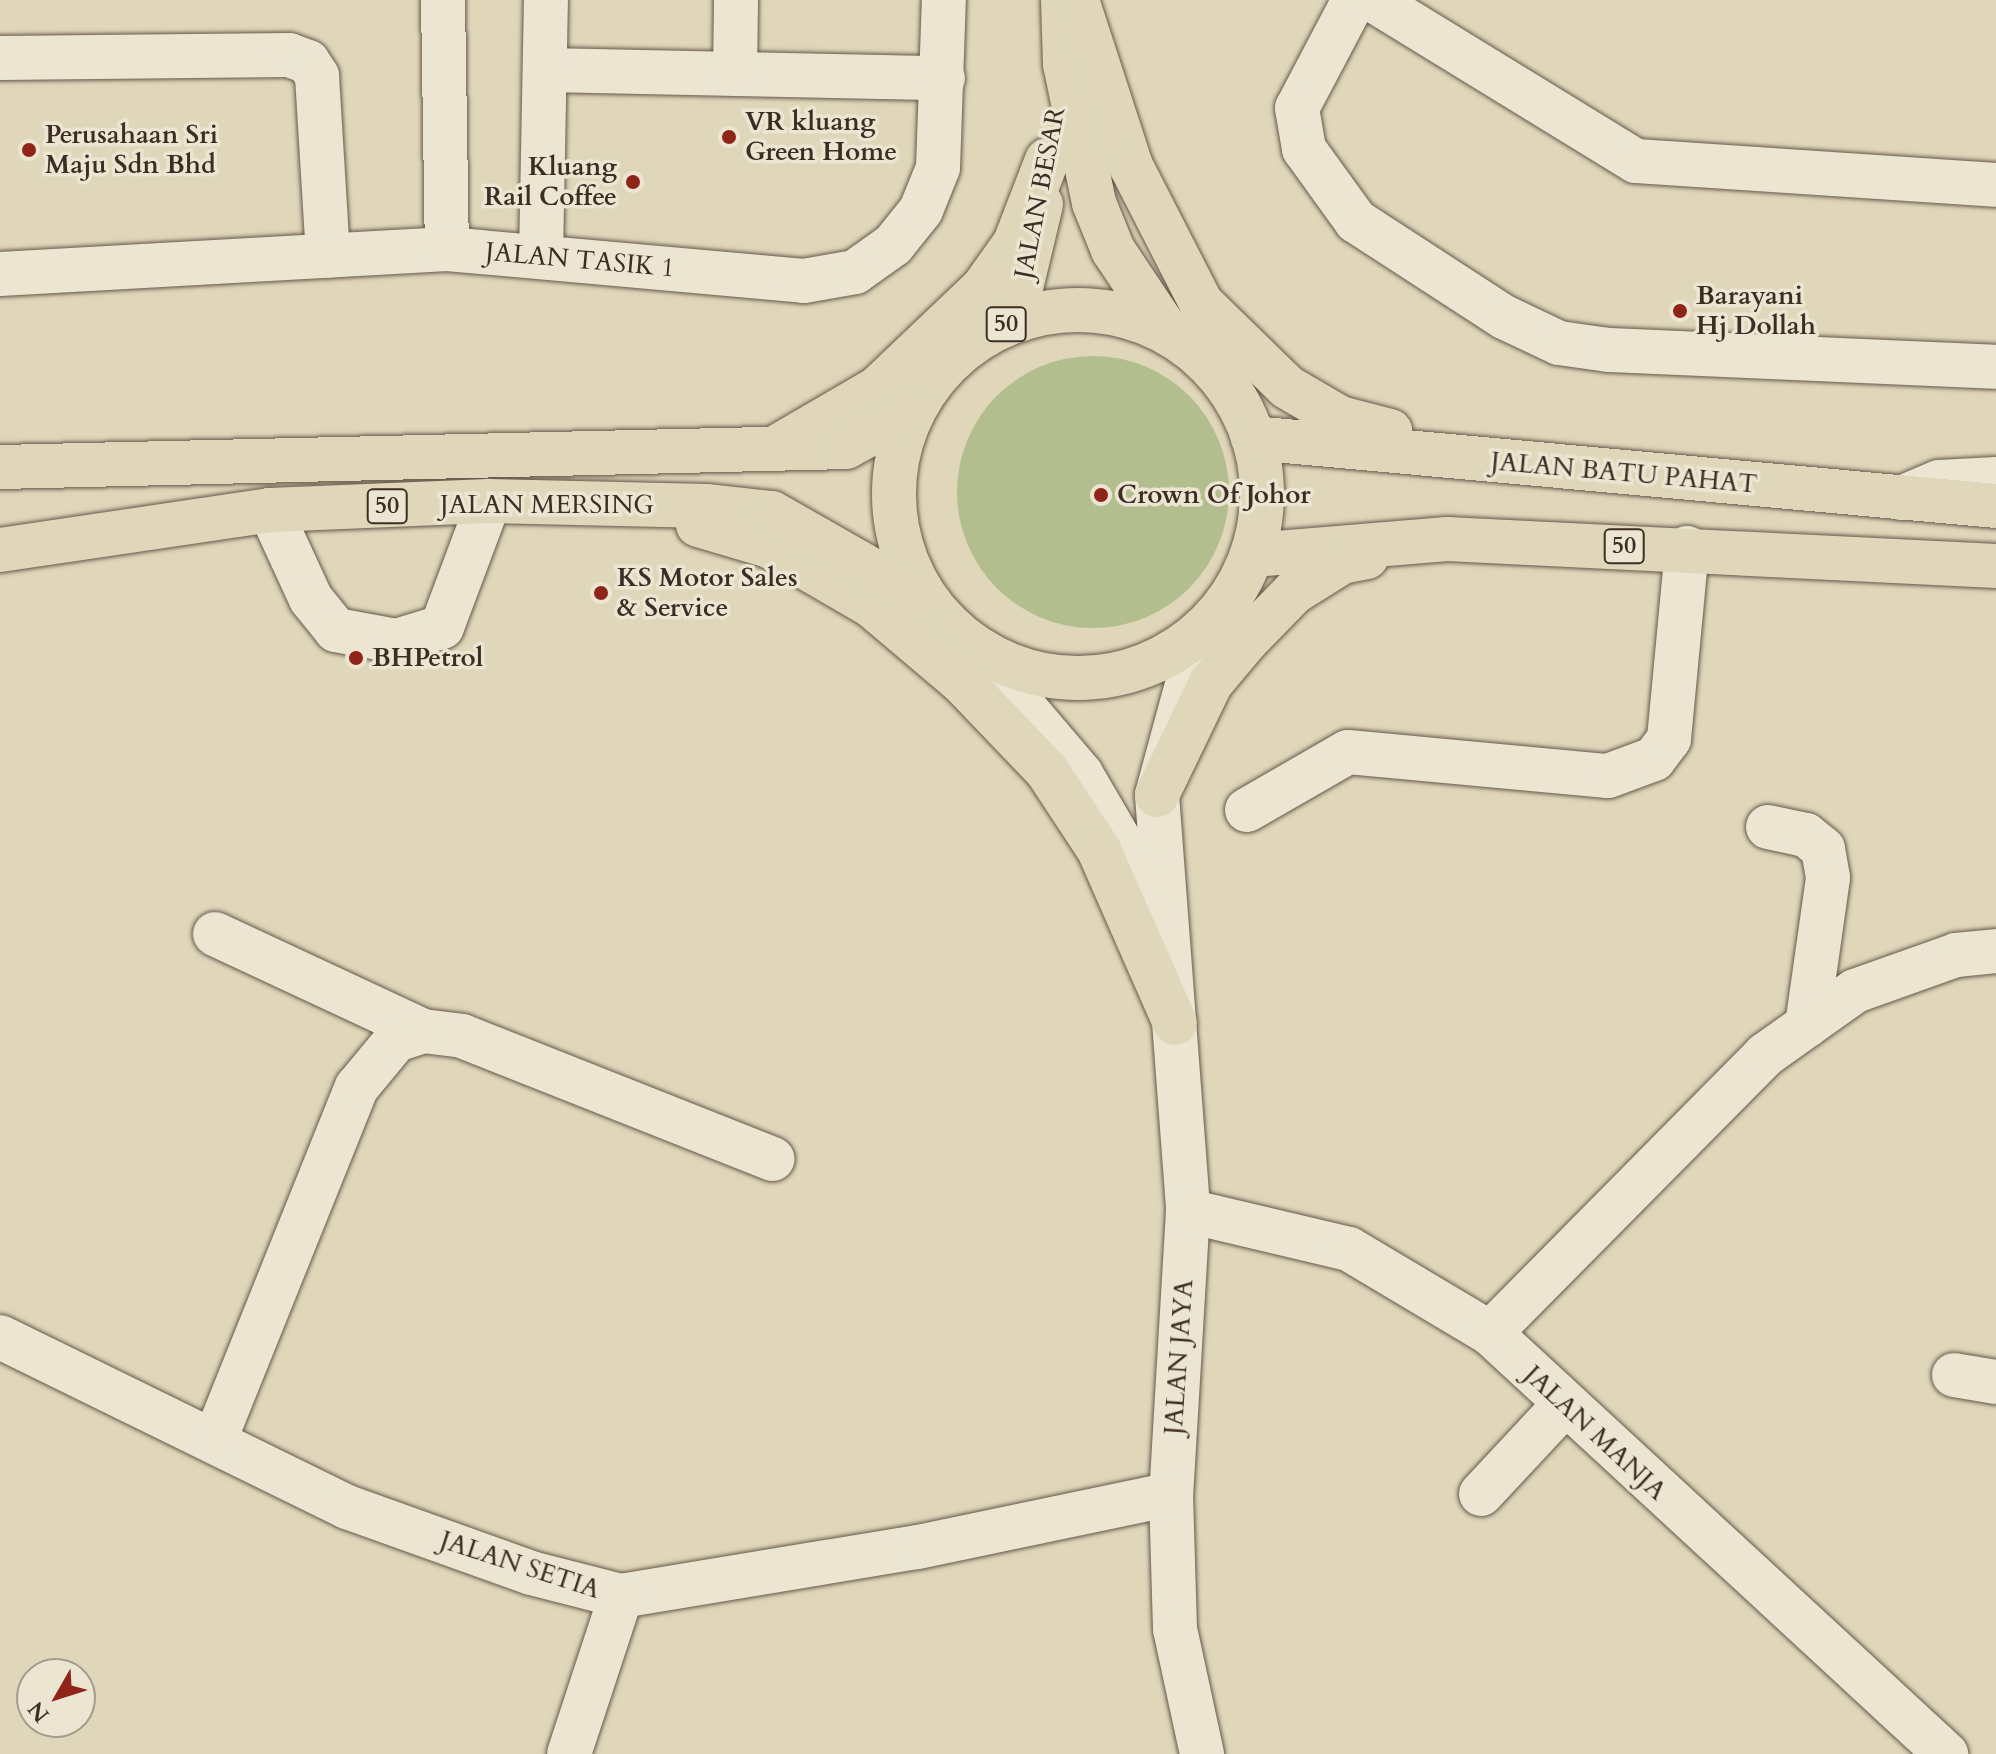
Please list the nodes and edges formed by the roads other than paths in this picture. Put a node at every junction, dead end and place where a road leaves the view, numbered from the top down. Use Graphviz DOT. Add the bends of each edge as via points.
graph roads {
  1 [pos="443,0"];
  2 [pos="546,0"];
  3 [pos="736,0"];
  4 [pos="944,0"];
  5 [pos="1063,0"];
  6 [pos="1077,0"];
  7 [pos="1354,0"];
  8 [pos="1373,0"];
  9 [pos="0,58"];
  10 [pos="1065,64"];
  11 [pos="545,70"];
  12 [pos="735,74"];
  13 [pos="943,78"];
  14 [pos="1047,160"];
  15 [pos="1996,185"];
  16 [pos="447,249"];
  17 [pos="328,256"];
  18 [pos="541,257"];
  19 [pos="0,274"];
  20 [pos="1013,321"];
  21 [pos="1169,334"];
  22 [pos="1996,367"];
  23 [pos="912,411"];
  24 [pos="1253,438"];
  25 [pos="775,448"];
  26 [pos="5,456"];
  27 [pos="1501,462"];
  28 [pos="1996,479"];
  29 [pos="1901,498"];
  30 [pos="489,501"];
  31 [pos="629,505"];
  32 [pos="1996,506"];
  33 [pos="270,510"];
  34 [pos="1447,539"];
  35 [pos="1687,548"];
  36 [pos="0,550"];
  37 [pos="1253,555"];
  38 [pos="1996,566"];
  39 [pos="928,603"];
  40 [pos="1201,633"];
  41 [pos="973,647"];
  42 [pos="1157,795"];
  43 [pos="1247,810"];
  44 [pos="1768,827"];
  45 [pos="215,934"];
  46 [pos="1996,951"];
  47 [pos="1166,959"];
  48 [pos="1175,1023"];
  49 [pos="1807,1026"];
  50 [pos="423,1031"];
  51 [pos="772,1159"];
  52 [pos="1188,1211"];
  53 [pos="1490,1333"];
  54 [pos="0,1337"];
  55 [pos="1954,1375"];
  56 [pos="1996,1382"];
  57 [pos="1564,1405"];
  58 [pos="216,1437"];
  59 [pos="1171,1494"];
  60 [pos="1481,1494"];
  61 [pos="621,1596"];
  62 [pos="569,1754"];
  63 [pos="1202,1754"];
  64 [pos="1946,1754"];
  1 -- 16 [label="street"];
  2 -- 11 [label="street"];
  3 -- 12 [label="street"];
  4 -- 13 [label="street, JALAN TASIK 1"];
  5 -- 10 [label="main road, JALAN BESAR"];
  6 -- 27 [label="main road" via="1131,166 1166,244 1201,303 1287,387 1340,418"];
  7 -- 22 [label="street" via="1297,108 1304,149 1356,221 1504,317 1559,343 1609,350"];
  8 -- 15 [label="street" via="1636,161"];
  9 -- 17 [label="street" via="289,55 308,62 317,76"];
  10 -- 14 [label="main road, JALAN BESAR"];
  10 -- 21 [label="main road, JALAN BESAR" via="1094,203 1113,250"];
  11 -- 12 [label="street"];
  11 -- 18 [label="street"];
  12 -- 13 [label="street"];
  13 -- 18 [label="street, JALAN TASIK 1" via="938,168 921,210 893,245 855,272 804,281"];
  14 -- 20 [label="main road, JALAN BESAR"];
  14 -- 25 [label="main road" via="1015,243 983,288 878,388"];
  16 -- 17 [label="street, JALAN TASIK 1"];
  16 -- 18 [label="street, JALAN TASIK 1"];
  17 -- 19 [label="street, JALAN TASIK 1"];
  20 -- 21 [label="main road, 50" via="1066,309 1119,314"];
  20 -- 23 [label="main road, 50" via="972,342"];
  21 -- 24 [label="main road, 50" via="1225,385"];
  23 -- 25 [label="main road, 50" via="846,447"];
  23 -- 39 [label="main road, 50" via="896,459 893,509 904,558"];
  24 -- 27 [label="main road, JALAN BATU PAHAT"];
  24 -- 37 [label="main road, 50" via="1263,496"];
  25 -- 26 [label="main road, 50"];
  27 -- 29 [label="main road, JALAN BATU PAHAT"];
  28 -- 29 [label="street" via="1939,482"];
  29 -- 32 [label="main road, JALAN BATU PAHAT"];
  30 -- 31 [label="main road, JALAN MERSING / 50"];
  30 -- 33 [label="main road, JALAN MERSING / 50"];
  30 -- 33 [label="street" via="442,627 396,641 336,630 311,599"];
  31 -- 39 [label="main road, JALAN MERSING / 50" via="772,513"];
  31 -- 48 [label="main road" via="769,546 872,606 962,682 1047,771 1099,850"];
  33 -- 36 [label="main road, JALAN MERSING / 50"];
  34 -- 35 [label="main road, 50"];
  34 -- 37 [label="main road, 50"];
  34 -- 42 [label="main road" via="1342,562 1294,592 1211,683"];
  35 -- 38 [label="main road, 50"];
  35 -- 43 [label="street" via="1669,739 1654,759 1608,776 1348,752"];
  37 -- 40 [label="main road, 50" via="1232,598"];
  39 -- 41 [label="main road, 50"];
  40 -- 41 [label="main road, 50" via="1149,666 1090,680 1028,673"];
  40 -- 42 [label="street, JALAN JAYA"];
  41 -- 47 [label="street, JALAN JAYA" via="1081,774 1130,858"];
  42 -- 47 [label="street, JALAN JAYA"];
  44 -- 49 [label="street" via="1806,835 1823,849 1828,878"];
  45 -- 50 [label="street"];
  46 -- 49 [label="street" via="1956,955 1855,991"];
  47 -- 48 [label="street, JALAN JAYA"];
  48 -- 52 [label="street, JALAN JAYA"];
  49 -- 53 [label="street" via="1765,1055"];
  50 -- 51 [label="street" via="462,1036"];
  50 -- 58 [label="street" via="396,1040 357,1087"];
  52 -- 53 [label="street, JALAN MANJA" via="1349,1249"];
  52 -- 59 [label="street, JALAN JAYA"];
  53 -- 57 [label="street, JALAN MANJA"];
  54 -- 58 [label="street, JALAN SETIA"];
  55 -- 56 [label="street"];
  57 -- 60 [label="street"];
  57 -- 64 [label="street, JALAN MANJA"];
  58 -- 61 [label="street, JALAN SETIA" via="347,1507 531,1573"];
  59 -- 61 [label="street, JALAN SETIA" via="918,1547"];
  59 -- 63 [label="street, JALAN JAYA" via="1175,1629"];
  61 -- 62 [label="street"];
}
